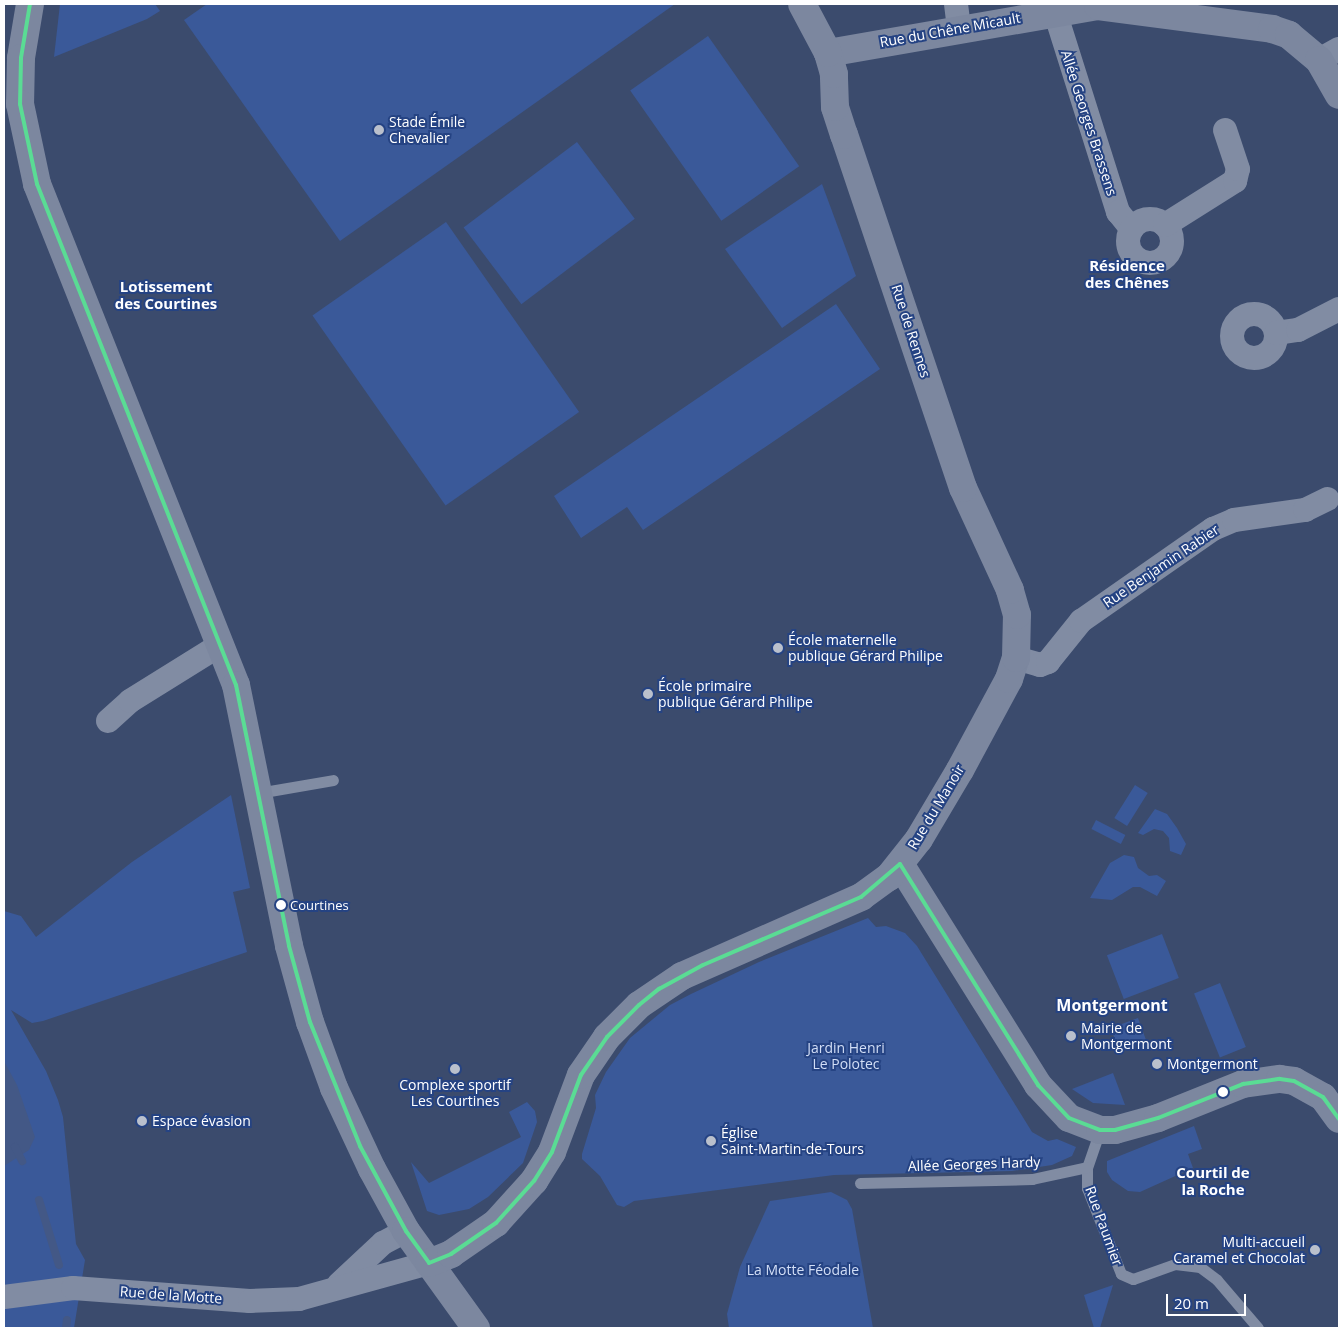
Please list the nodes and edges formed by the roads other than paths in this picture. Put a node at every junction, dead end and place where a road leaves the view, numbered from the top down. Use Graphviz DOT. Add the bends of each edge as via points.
graph roads {
  1 [pos="30,4"];
  2 [pos="802,4"];
  3 [pos="1099,5"];
  4 [pos="1055,12"];
  5 [pos="957,16"];
  6 [pos="828,54"];
  7 [pos="1329,54"];
  8 [pos="1339,95"];
  9 [pos="12,106"];
  10 [pos="1225,130"];
  11 [pos="1165,225"];
  12 [pos="1132,229"];
  13 [pos="1339,309"];
  14 [pos="1276,333"];
  15 [pos="1328,499"];
  16 [pos="220,645"];
  17 [pos="1016,658"];
  18 [pos="108,721"];
  19 [pos="333,780"];
  20 [pos="258,793"];
  21 [pos="900,864"];
  22 [pos="1339,1119"];
  23 [pos="1100,1130"];
  24 [pos="1088,1167"];
  25 [pos="860,1183"];
  26 [pos="406,1231"];
  27 [pos="429,1262"];
  28 [pos="336,1287"];
  29 [pos="4,1297"];
  30 [pos="476,1328"];
  31 [pos="1258,1328"];
  1 -- 9 [label="street"];
  2 -- 6 [label="street, Rue de Rennes"];
  3 -- 4 [label="street, Rue du Chêne Micault"];
  3 -- 7 [label="street, Rue du Chêne Micault" via="1272,29"];
  4 -- 5 [label="street, Rue du Chêne Micault"];
  4 -- 12 [label="street, Allée Georges Brassens" via="1118,212"];
  5 -- 6 [label="street, Rue du Chêne Micault"];
  6 -- 17 [label="street, Rue de Rennes" via="834,74 835,106 844,135 963,488 1010,590 1017,615"];
  7 -- 8 [label="street, Rue du Chêne Micault"];
  9 -- 16 [label="street" via="48,216"];
  10 -- 11 [label="street" via="1238,169 1235,181"];
  11 -- 12 [label="street" via="1148,219"];
  11 -- 12 [label="street" via="1172,236 1170,250 1154,262 1140,260 1131,250"];
  13 -- 14 [label="street" via="1298,330"];
  15 -- 17 [label="street, Rue Benjamin Rabier" via="1305,510 1224,523 1081,621 1048,662 1040,666"];
  16 -- 18 [label="street" via="130,701"];
  16 -- 20 [label="street" via="236,685"];
  17 -- 21 [label="street, Rue du Manoir" via="1009,679 960,770"];
  19 -- 20 [label="lane"];
  20 -- 26 [label="street" via="289,946 310,1022 360,1146"];
  21 -- 23 [label="street" via="1038,1085 1069,1118"];
  21 -- 27 [label="street, Rue du Manoir" via="861,897 703,965 659,989 639,1005 607,1037 580,1075 552,1152 534,1181 496,1223 451,1254"];
  22 -- 23 [label="street" via="1323,1096 1311,1088 1294,1082 1266,1080 1243,1084 1133,1126"];
  23 -- 24 [label="lane, Rue Paumier"];
  24 -- 25 [label="lane, Allée Georges Hardy" via="1032,1179"];
  24 -- 31 [label="lane, Rue Paumier" via="1087,1188 1121,1274 1133,1279 1175,1264 1200,1266 1217,1280"];
  26 -- 27 [label="street"];
  26 -- 28 [label="street, Rue de la Motte" via="383,1243"];
  27 -- 28 [label="street, Rue de la Motte"];
  27 -- 30 [label="street"];
  28 -- 29 [label="street, Rue de la Motte" via="299,1299 250,1301 73,1288"];
}
